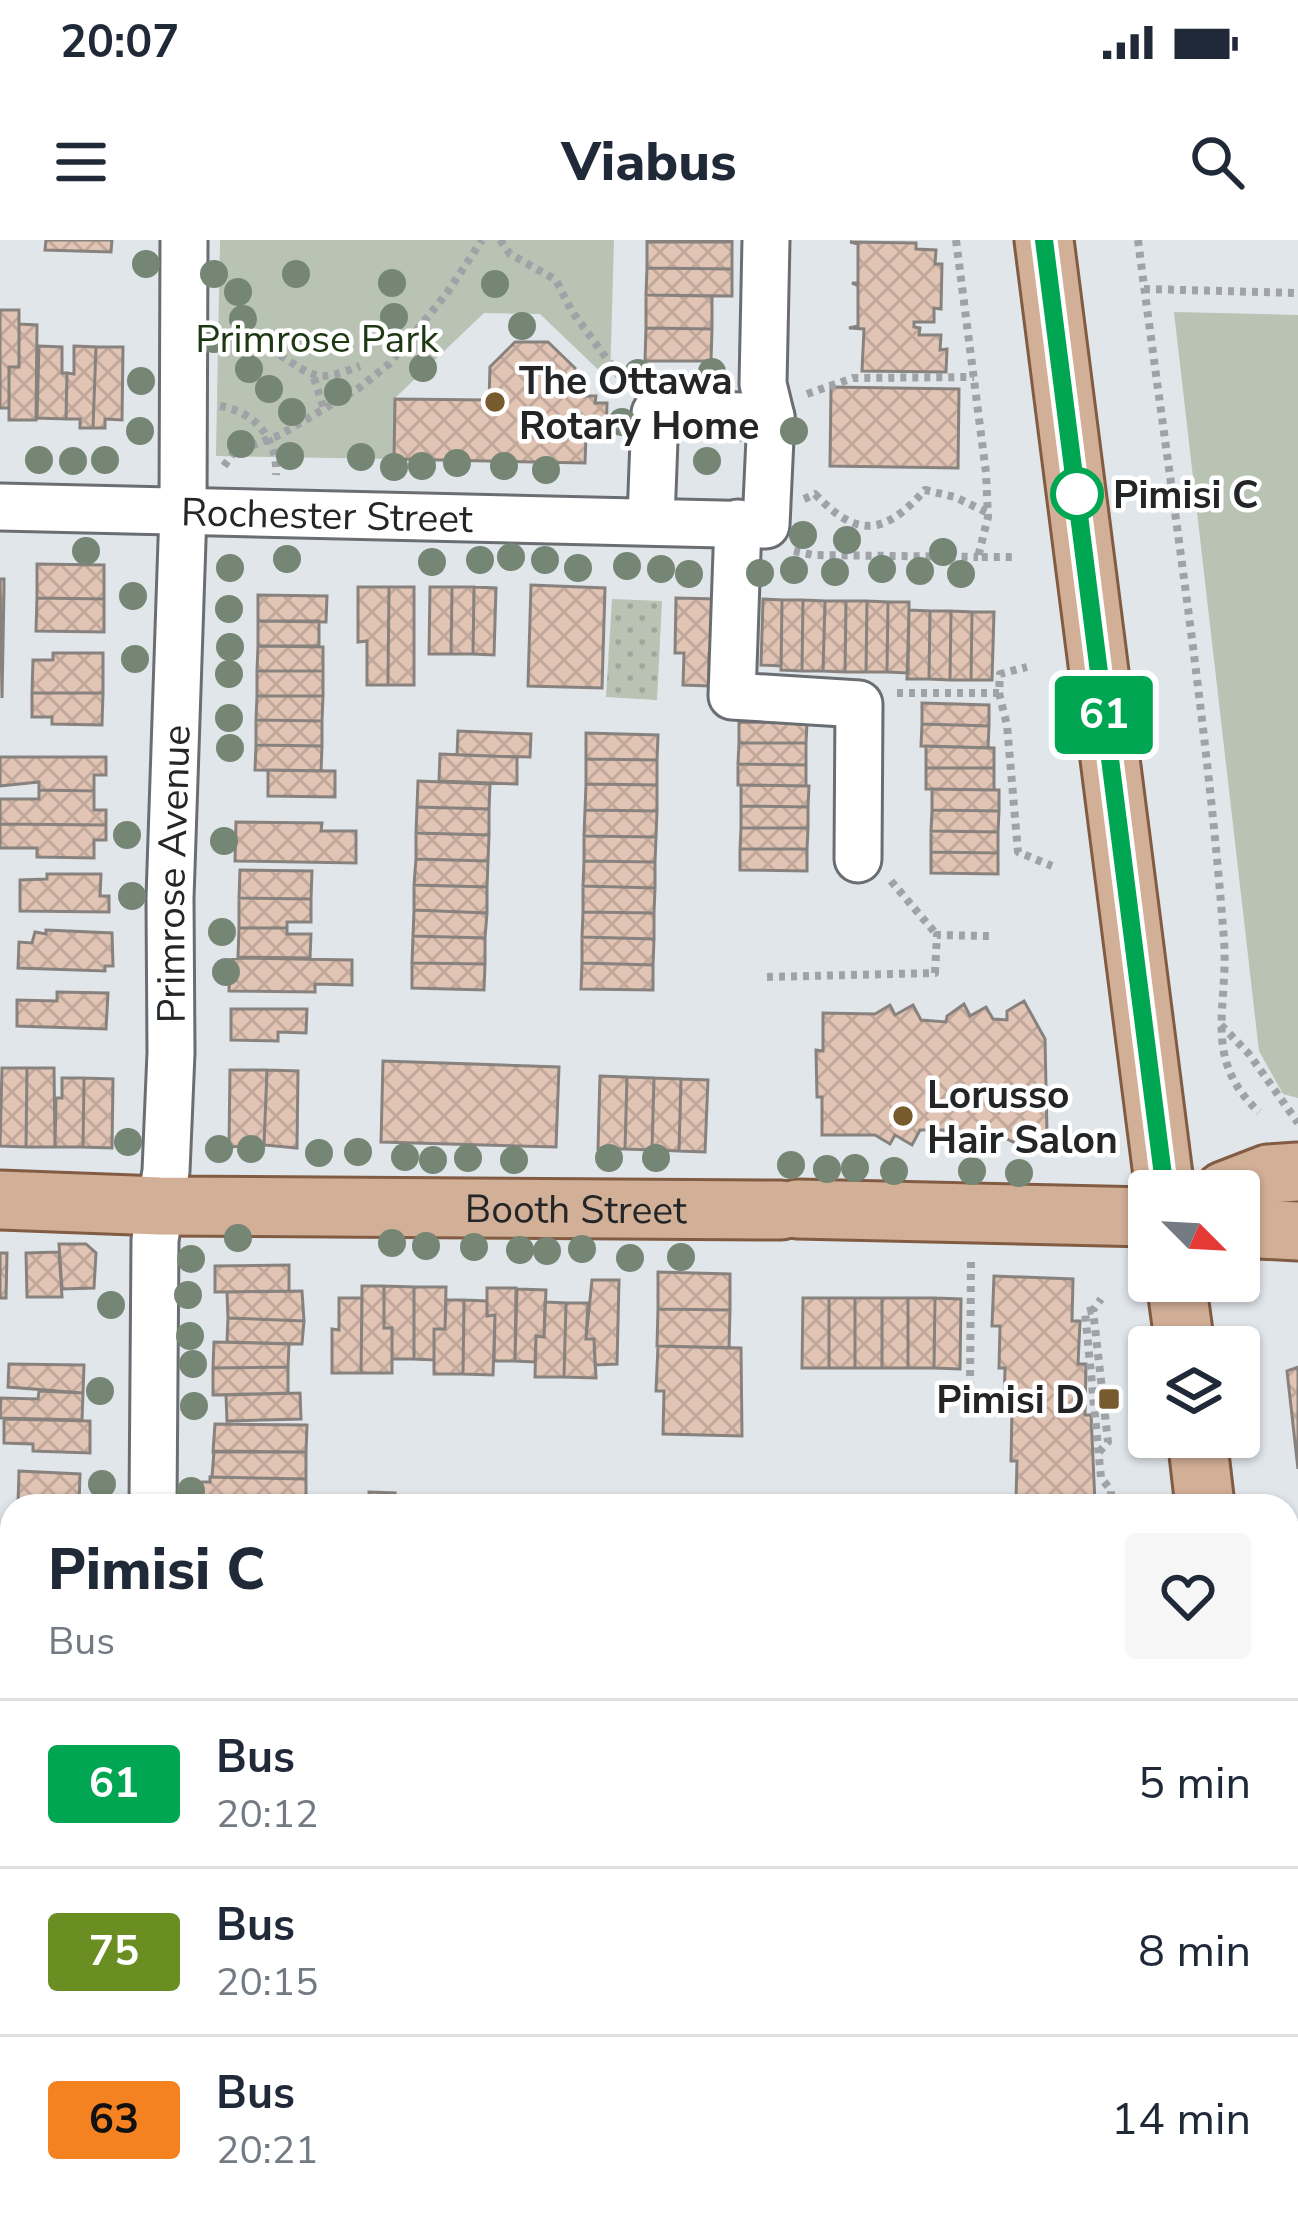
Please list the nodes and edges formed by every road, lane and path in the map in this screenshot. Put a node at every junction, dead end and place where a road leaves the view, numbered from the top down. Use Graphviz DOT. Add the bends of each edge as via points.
graph roads {
  1 [pos="184,240"];
  2 [pos="482,240"];
  3 [pos="500,240"];
  4 [pos="766,240"];
  5 [pos="956,240"];
  6 [pos="1044,240"];
  7 [pos="1138,240"];
  8 [pos="1144,290"];
  9 [pos="1298,293"];
  10 [pos="280,355"];
  11 [pos="360,366"];
  12 [pos="974,376"];
  13 [pos="314,378"];
  14 [pos="213,405"];
  15 [pos="324,409"];
  16 [pos="656,413"];
  17 [pos="771,417"];
  18 [pos="269,440"];
  19 [pos="218,475"];
  20 [pos="275,479"];
  21 [pos="0,507"];
  22 [pos="183,511"];
  23 [pos="988,513"];
  24 [pos="651,520"];
  25 [pos="752,524"];
  26 [pos="978,557"];
  27 [pos="1013,557"];
  28 [pos="1027,668"];
  29 [pos="899,692"];
  30 [pos="999,693"];
  31 [pos="858,860"];
  32 [pos="1052,866"];
  33 [pos="937,935"];
  34 [pos="989,936"];
  35 [pos="767,976"];
  36 [pos="1220,1024"];
  37 [pos="1259,1112"];
  38 [pos="1298,1123"];
  39 [pos="1162,1170"];
  40 [pos="1298,1172"];
  41 [pos="1260,1177"];
  42 [pos="0,1200"];
  43 [pos="160,1206"];
  44 [pos="971,1214"];
  45 [pos="1128,1217"];
  46 [pos="1260,1229"];
  47 [pos="1298,1231"];
  48 [pos="1101,1299"];
  49 [pos="970,1388"];
  50 [pos="1199,1458"];
  51 [pos="153,1494"];
  52 [pos="1111,1494"];
  53 [pos="1204,1494"];
  1 -- 22 [label="street, Primrose Avenue"];
  2 -- 15 [label="path" via="389,364"];
  3 -- 16 [label="path" via="556,280 627,387"];
  4 -- 17 [label="street" via="764,384"];
  5 -- 12 [label="path"];
  6 -- 39 [label="main road"];
  7 -- 8 [label="path"];
  8 -- 9 [label="path"];
  8 -- 36 [label="path" via="1222,920"];
  10 -- 13 [label="path"];
  11 -- 13 [label="path"];
  12 -- 17 [label="path" via="853,378 787,400"];
  12 -- 23 [label="path"];
  13 -- 15 [label="path"];
  14 -- 18 [label="path" via="238,410"];
  15 -- 18 [label="path"];
  16 -- 17 [label="street"];
  16 -- 24 [label="street"];
  17 -- 25 [label="street"];
  18 -- 19 [label="path" via="234,452"];
  18 -- 20 [label="path"];
  21 -- 22 [label="street, Rochester Street"];
  22 -- 24 [label="street, Rochester Street"];
  22 -- 43 [label="street, Primrose Avenue"];
  23 -- 25 [label="path" via="925,490 904,514 867,528 839,519 815,494"];
  23 -- 26 [label="path"];
  24 -- 25 [label="street, Rochester Street"];
  25 -- 26 [label="path" via="784,549 813,555"];
  25 -- 31 [label="street" via="732,696 859,704"];
  26 -- 27 [label="path"];
  28 -- 30 [label="path" via="1000,674"];
  29 -- 30 [label="path"];
  30 -- 32 [label="path" via="1018,851"];
  31 -- 33 [label="path" via="886,874"];
  33 -- 34 [label="path"];
  33 -- 35 [label="path" via="935,973"];
  36 -- 37 [label="path" via="1235,1085"];
  36 -- 38 [label="path"];
  40 -- 41 [label="main road"];
  42 -- 43 [label="main road, Booth Street"];
  43 -- 44 [label="main road, Booth Street"];
  43 -- 51 [label="street, Primrose Avenue"];
  44 -- 45 [label="main road, Booth Street"];
  44 -- 49 [label="path"];
  46 -- 47 [label="main road"];
  48 -- 52 [label="path" via="1084,1312 1101,1478"];
  50 -- 53 [label="main road"];
}
